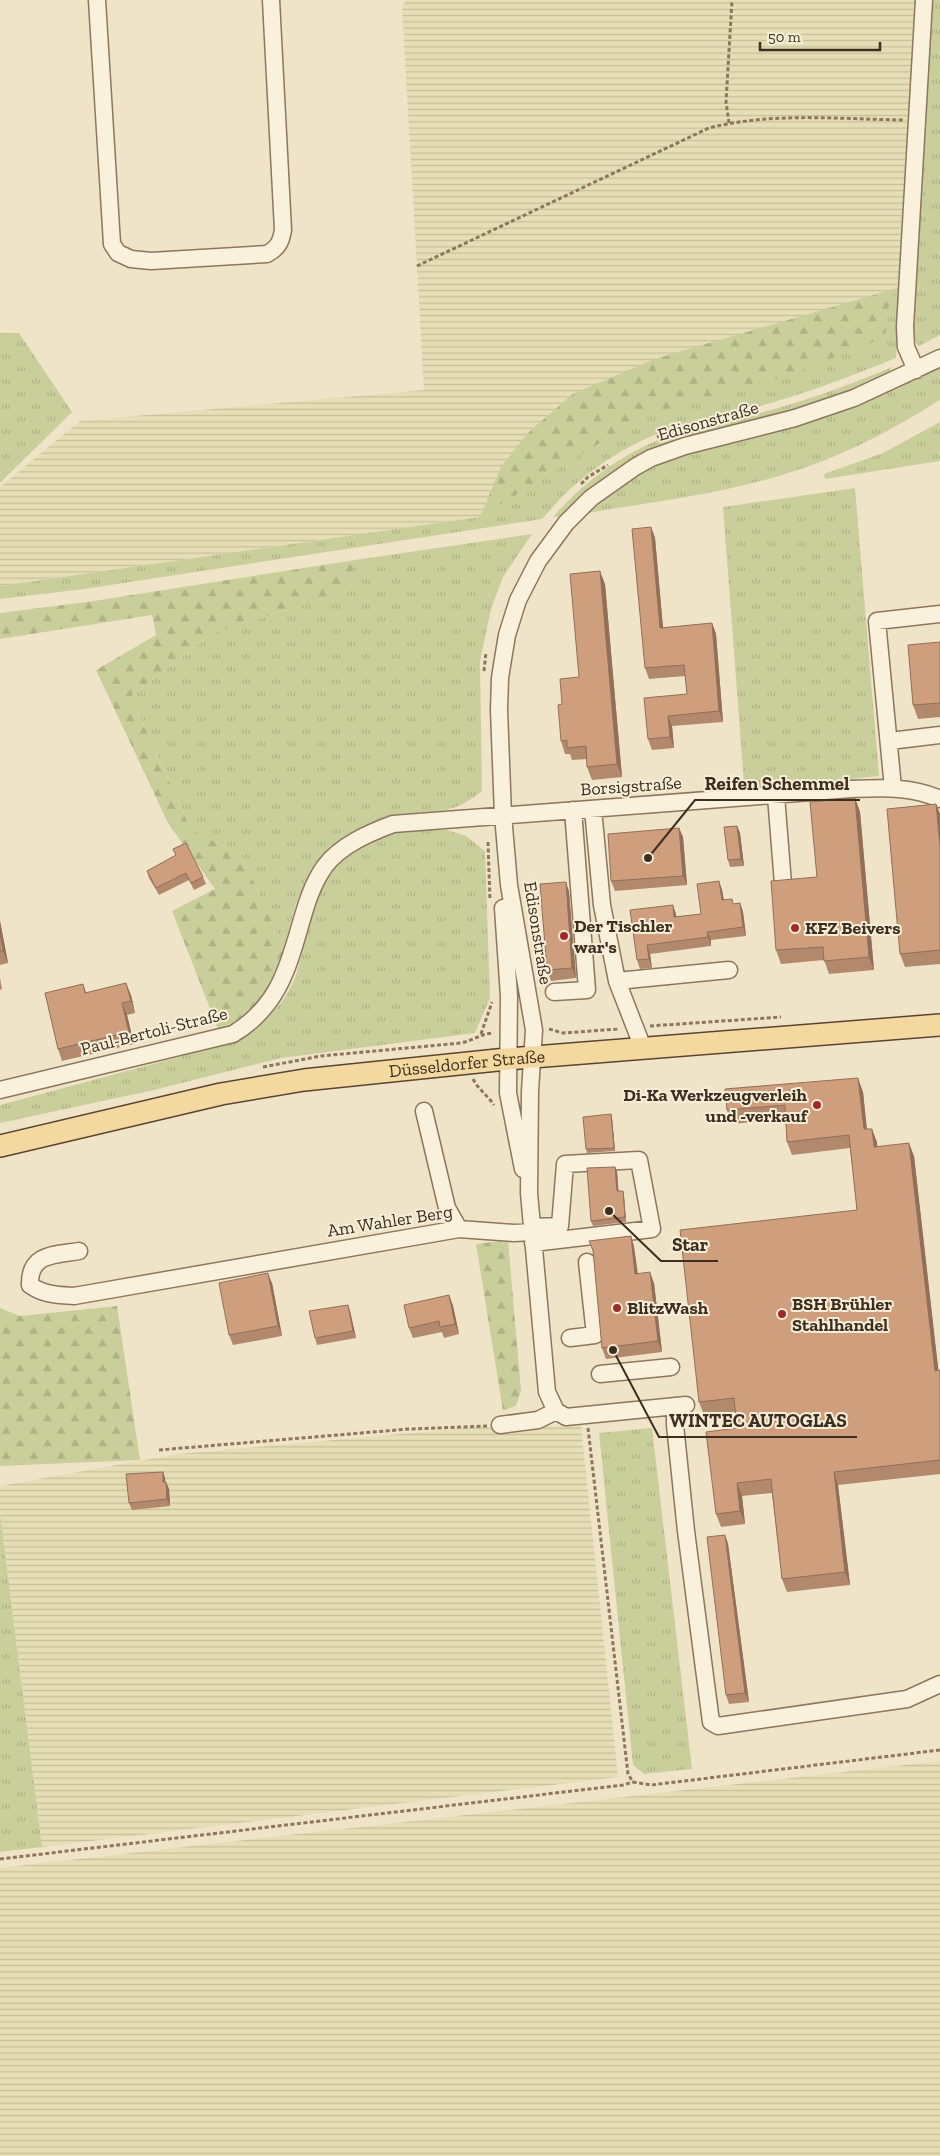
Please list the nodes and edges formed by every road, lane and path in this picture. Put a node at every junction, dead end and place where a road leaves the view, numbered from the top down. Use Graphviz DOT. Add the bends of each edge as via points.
graph roads {
  1 [pos="97,0"];
  2 [pos="271,0"];
  3 [pos="732,0"];
  4 [pos="924,0"];
  5 [pos="918,120"];
  6 [pos="729,123"];
  7 [pos="417,266"];
  8 [pos="940,358"];
  9 [pos="916,370"];
  10 [pos="680,430"];
  11 [pos="652,440"];
  12 [pos="611,462"];
  13 [pos="575,490"];
  14 [pos="940,614"];
  15 [pos="488,646"];
  16 [pos="484,674"];
  17 [pos="940,735"];
  18 [pos="890,742"];
  19 [pos="893,788"];
  20 [pos="776,796"];
  21 [pos="940,799"];
  22 [pos="593,809"];
  23 [pos="573,810"];
  24 [pos="504,816"];
  25 [pos="487,817"];
  26 [pos="783,884"];
  27 [pos="490,906"];
  28 [pos="729,970"];
  29 [pos="617,981"];
  30 [pos="554,992"];
  31 [pos="492,993"];
  32 [pos="940,1025"];
  33 [pos="634,1028"];
  34 [pos="534,1030"];
  35 [pos="510,1031"];
  36 [pos="470,1041"];
  37 [pos="643,1048"];
  38 [pos="533,1058"];
  39 [pos="508,1059"];
  40 [pos="472,1063"];
  41 [pos="0,1090"];
  42 [pos="424,1111"];
  43 [pos="498,1111"];
  44 [pos="0,1146"];
  45 [pos="529,1193"];
  46 [pos="459,1229"];
  47 [pos="532,1234"];
  48 [pos="80,1252"];
  49 [pos="587,1262"];
  50 [pos="570,1338"];
  51 [pos="671,1367"];
  52 [pos="600,1374"];
  53 [pos="556,1411"];
  54 [pos="586,1415"];
  55 [pos="500,1425"];
  56 [pos="159,1450"];
  57 [pos="940,1684"];
  58 [pos="940,1750"];
  59 [pos="633,1782"];
  60 [pos="0,1859"];
  1 -- 2 [label="street" via="112,244 118,253 131,259 151,261 267,254 281,241"];
  3 -- 6 [label="path" via="726,102"];
  4 -- 5 [label="street"];
  5 -- 6 [label="path" via="765,118"];
  5 -- 9 [label="street" via="905,327 906,346"];
  6 -- 7 [label="path" via="709,128"];
  8 -- 9 [label="street, Edisonstraße"];
  9 -- 24 [label="street, Edisonstraße" via="854,398 795,418 651,458 604,488 566,523 526,582 507,635 499,702"];
  10 -- 11 [label="path"];
  12 -- 13 [label="path"];
  14 -- 18 [label="street" via="877,621"];
  15 -- 16 [label="path"];
  17 -- 18 [label="street"];
  18 -- 19 [label="street"];
  19 -- 20 [label="street, Borsigstraße"];
  19 -- 21 [label="street, Borsigstraße" via="925,792"];
  20 -- 22 [label="street, Borsigstraße"];
  20 -- 26 [label="street"];
  22 -- 23 [label="street, Borsigstraße"];
  22 -- 29 [label="street" via="602,905"];
  23 -- 24 [label="street, Borsigstraße"];
  23 -- 30 [label="street" via="587,990"];
  24 -- 25 [label="street, Paul-Bertoli-Straße"];
  24 -- 34 [label="street, Edisonstraße" via="513,913"];
  24 -- 35 [label="street, Edisonstraße" via="502,889"];
  25 -- 27 [label="path"];
  25 -- 41 [label="street, Paul-Bertoli-Straße" via="393,824 374,831 340,852 326,865 313,885 280,986 263,1010 233,1034"];
  28 -- 29 [label="street"];
  29 -- 33 [label="street"];
  31 -- 35 [label="path" via="481,1034"];
  32 -- 37 [label="main road, Düsseldorfer Straße"];
  33 -- 34 [label="path" via="563,1033 553,1029"];
  33 -- 37 [label="street"];
  34 -- 38 [label="street, Edisonstraße"];
  35 -- 39 [label="street, Edisonstraße"];
  36 -- 40 [label="path"];
  37 -- 38 [label="main road, Düsseldorfer Straße"];
  38 -- 39 [label="main road, Düsseldorfer Straße"];
  38 -- 45 [label="street"];
  39 -- 40 [label="main road, Düsseldorfer Straße"];
  39 -- 45 [label="street" via="508,1093"];
  40 -- 43 [label="path" via="473,1081"];
  40 -- 44 [label="main road, Düsseldorfer Straße" via="304,1080 221,1094"];
  42 -- 46 [label="street" via="443,1195"];
  45 -- 47 [label="street"];
  46 -- 47 [label="street, Am Wahler Berg"];
  46 -- 48 [label="street, Am Wahler Berg" via="74,1296 40,1292 30,1285 30,1273 37,1261"];
  47 -- 47 [label="street" via="652,1229 639,1160 565,1164 560,1226"];
  47 -- 53 [label="street" via="547,1392"];
  49 -- 50 [label="street" via="595,1335"];
  51 -- 52 [label="street"];
  53 -- 54 [label="street" via="566,1417"];
  53 -- 55 [label="street" via="538,1420"];
  54 -- 57 [label="street" via="681,1406 675,1425 711,1722 718,1726 907,1699"];
  54 -- 59 [label="path" via="628,1774"];
  55 -- 56 [label="path" via="409,1429"];
  58 -- 59 [label="path" via="651,1785"];
  59 -- 60 [label="path"];
}
